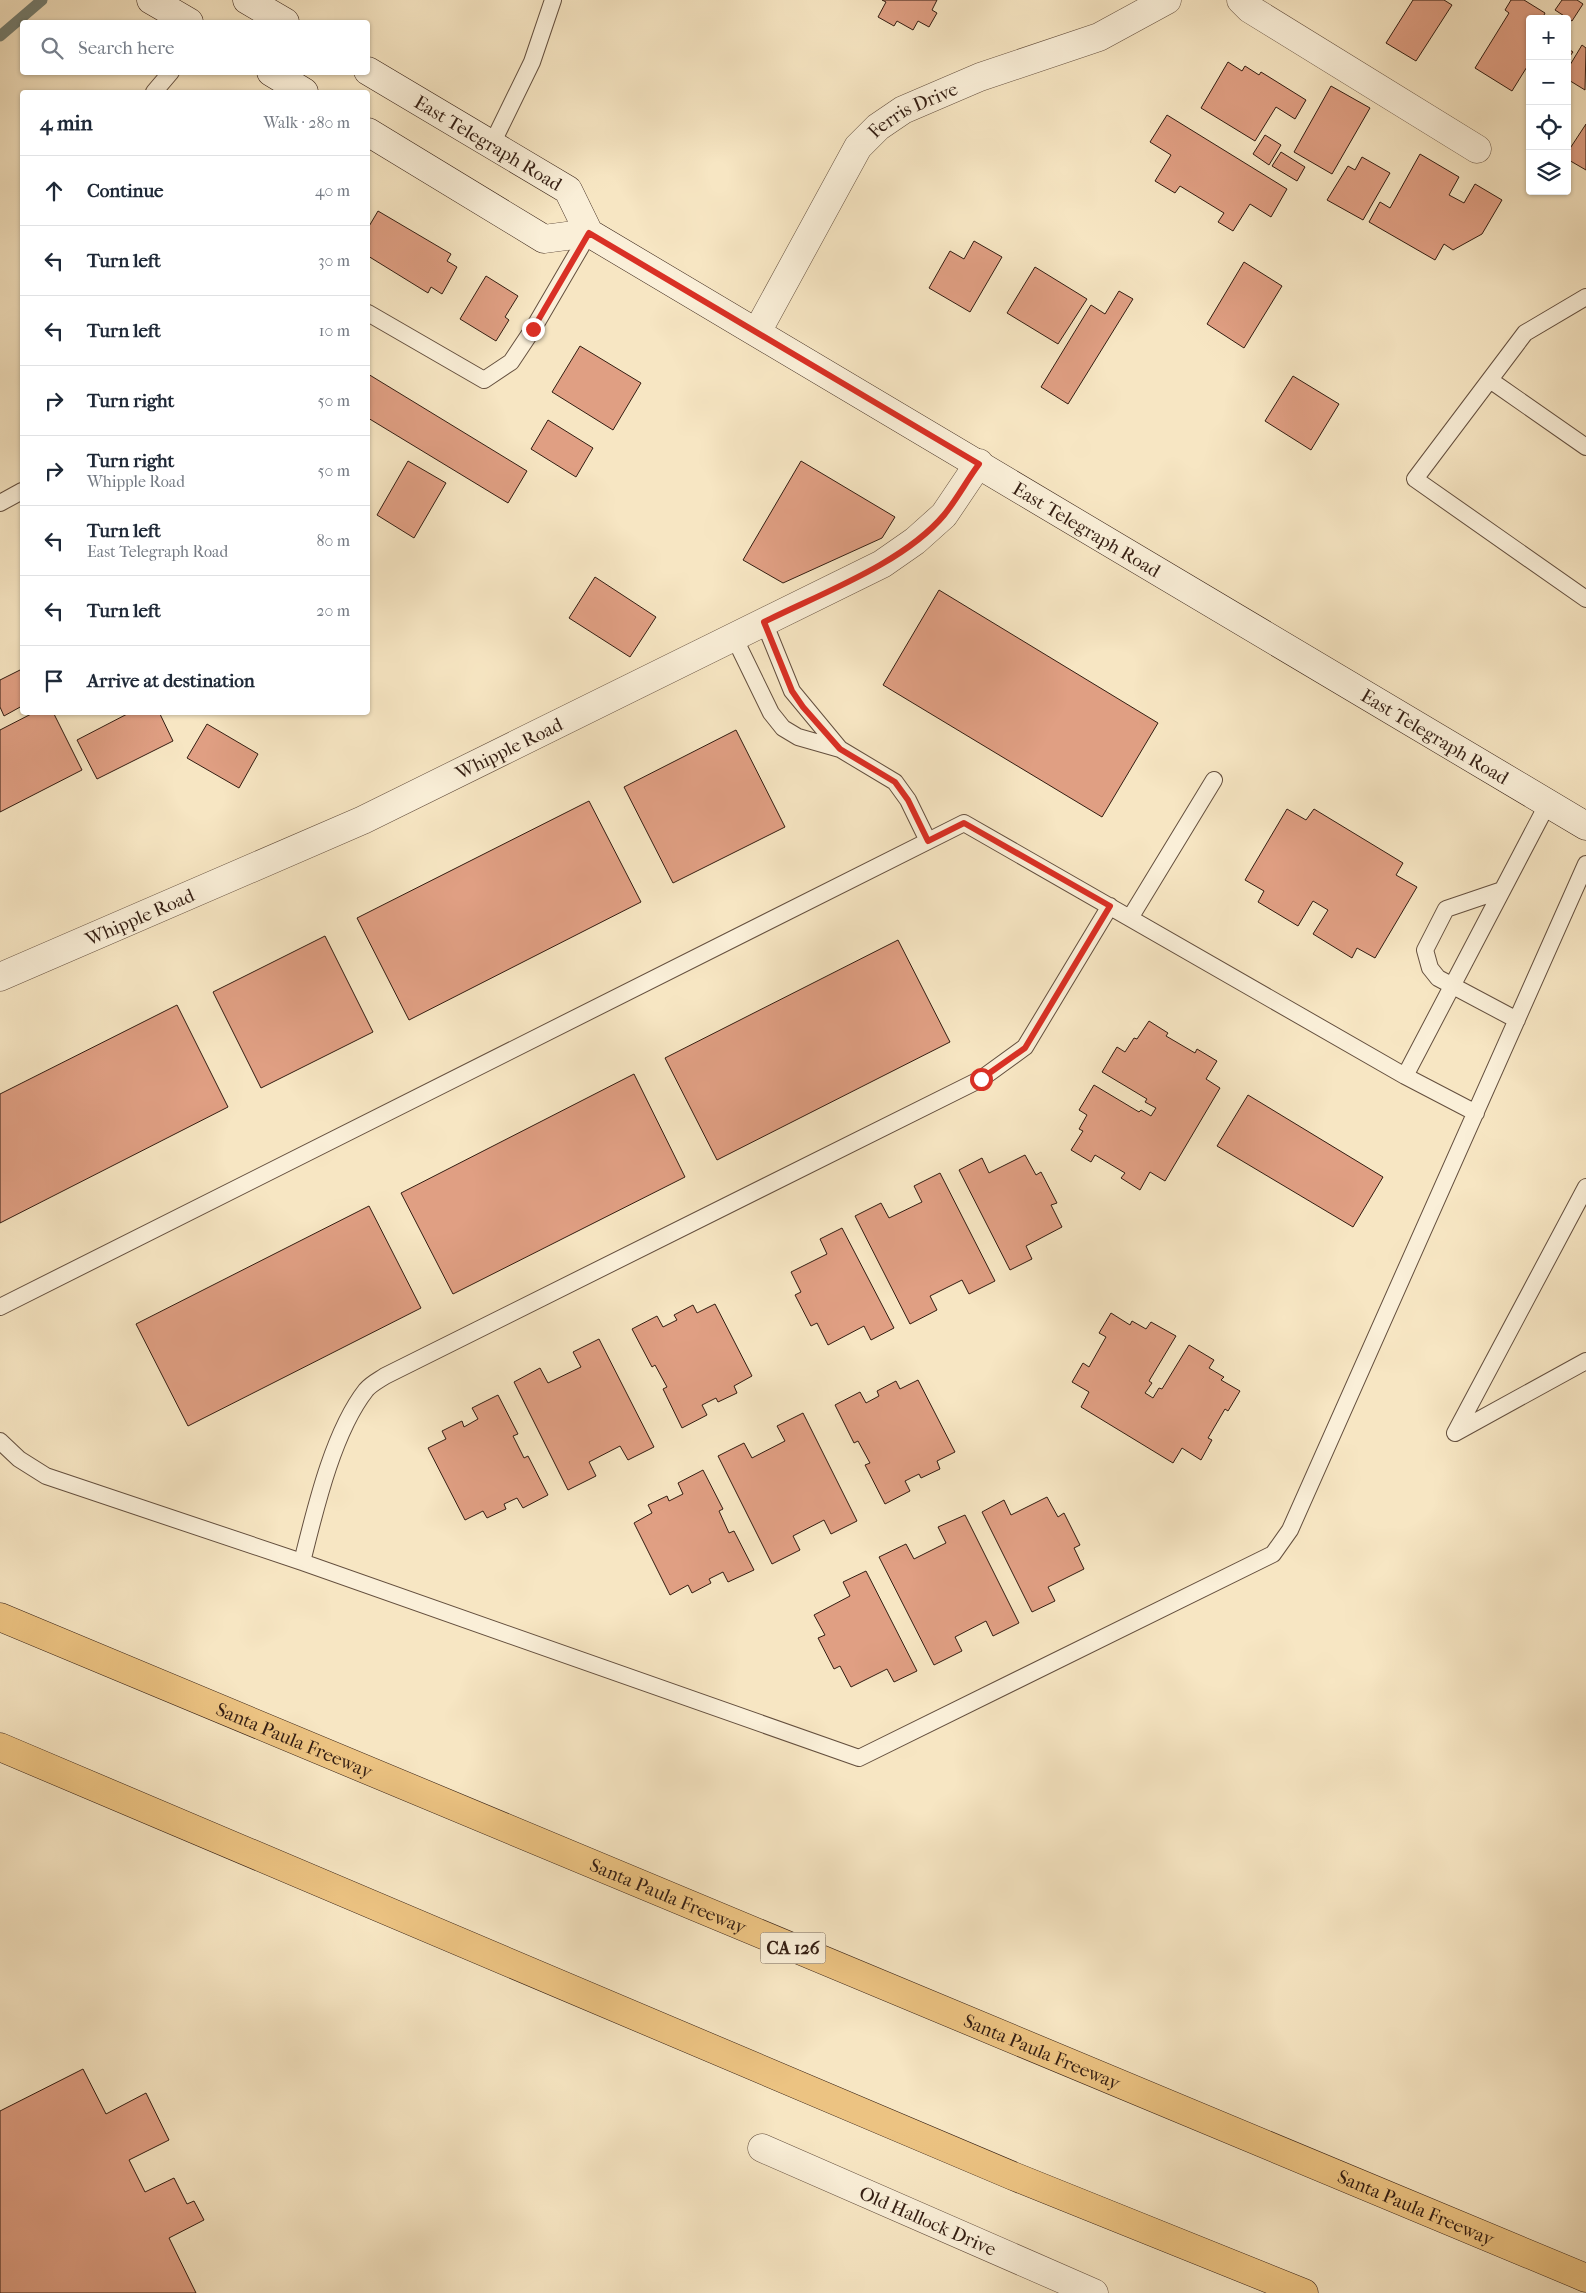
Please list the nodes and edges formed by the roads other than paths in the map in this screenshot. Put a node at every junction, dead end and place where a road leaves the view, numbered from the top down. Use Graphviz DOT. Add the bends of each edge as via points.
graph roads {
  1 [pos="247,0"];
  2 [pos="553,0"];
  3 [pos="1167,0"];
  4 [pos="1241,0"];
  5 [pos="282,20"];
  6 [pos="370,72"];
  7 [pos="168,75"];
  8 [pos="276,75"];
  9 [pos="156,90"];
  10 [pos="301,90"];
  11 [pos="370,133"];
  12 [pos="492,144"];
  13 [pos="1477,149"];
  14 [pos="589,233"];
  15 [pos="1586,297"];
  16 [pos="370,314"];
  17 [pos="757,332"];
  18 [pos="1490,380"];
  19 [pos="1586,447"];
  20 [pos="979,464"];
  21 [pos="20,492"];
  22 [pos="0,503"];
  23 [pos="1586,599"];
  24 [pos="764,622"];
  25 [pos="734,637"];
  26 [pos="840,749"];
  27 [pos="1214,780"];
  28 [pos="1548,803"];
  29 [pos="1586,826"];
  30 [pos="928,841"];
  31 [pos="1586,864"];
  32 [pos="1502,890"];
  33 [pos="1110,906"];
  34 [pos="1130,918"];
  35 [pos="0,977"];
  36 [pos="1452,986"];
  37 [pos="1517,1020"];
  38 [pos="1405,1076"];
  39 [pos="1476,1112"];
  40 [pos="1586,1187"];
  41 [pos="0,1307"];
  42 [pos="1586,1361"];
  43 [pos="0,1441"];
  44 [pos="302,1562"];
  45 [pos="0,1617"];
  46 [pos="0,1747"];
  47 [pos="762,2148"];
  48 [pos="1586,2278"];
  49 [pos="1094,2293"];
  50 [pos="1304,2293"];
  1 -- 5 [label="street"];
  2 -- 12 [label="lane" via="532,62"];
  3 -- 17 [label="street, Ferris Drive" via="1099,37 980,77 903,110 878,126 858,147"];
  4 -- 13 [label="street" via="1250,9"];
  6 -- 12 [label="street, East Telegraph Road"];
  7 -- 9 [label="lane"];
  8 -- 10 [label="street"];
  11 -- 14 [label="street" via="544,239"];
  12 -- 14 [label="street, East Telegraph Road" via="568,190"];
  14 -- 16 [label="lane" via="511,362 484,380"];
  14 -- 17 [label="street, East Telegraph Road"];
  15 -- 18 [label="lane" via="1525,333"];
  17 -- 20 [label="street, East Telegraph Road"];
  18 -- 19 [label="lane"];
  18 -- 23 [label="lane" via="1415,480"];
  20 -- 24 [label="street, Whipple Road" via="944,515 915,541 882,564"];
  20 -- 28 [label="street, East Telegraph Road"];
  21 -- 22 [label="lane"];
  24 -- 25 [label="street, Whipple Road"];
  24 -- 26 [label="lane" via="792,691"];
  25 -- 26 [label="lane" via="771,713 783,728 798,737"];
  25 -- 35 [label="street, Whipple Road" via="363,820"];
  26 -- 30 [label="lane" via="895,782 908,800"];
  27 -- 34 [label="lane"];
  28 -- 29 [label="street, East Telegraph Road"];
  28 -- 32 [label="lane"];
  30 -- 33 [label="lane" via="964,823"];
  30 -- 41 [label="lane"];
  31 -- 37 [label="lane"];
  32 -- 36 [label="lane"];
  32 -- 36 [label="lane" via="1446,909 1425,950 1430,968 1438,978"];
  33 -- 34 [label="lane"];
  33 -- 44 [label="lane" via="1025,1048 981,1079 384,1376 367,1388 347,1421 320,1490"];
  34 -- 38 [label="lane"];
  36 -- 37 [label="lane"];
  36 -- 38 [label="lane"];
  37 -- 39 [label="lane"];
  38 -- 39 [label="lane"];
  39 -- 44 [label="lane" via="1290,1530 1273,1554 858,1758"];
  40 -- 42 [label="lane" via="1455,1432"];
  43 -- 44 [label="lane" via="19,1459 46,1476"];
  45 -- 48 [label="highway, Santa Paula Freeway / CA 126"];
  46 -- 50 [label="highway" via="1013,2176"];
  47 -- 49 [label="street, Old Hallock Drive"];
}
